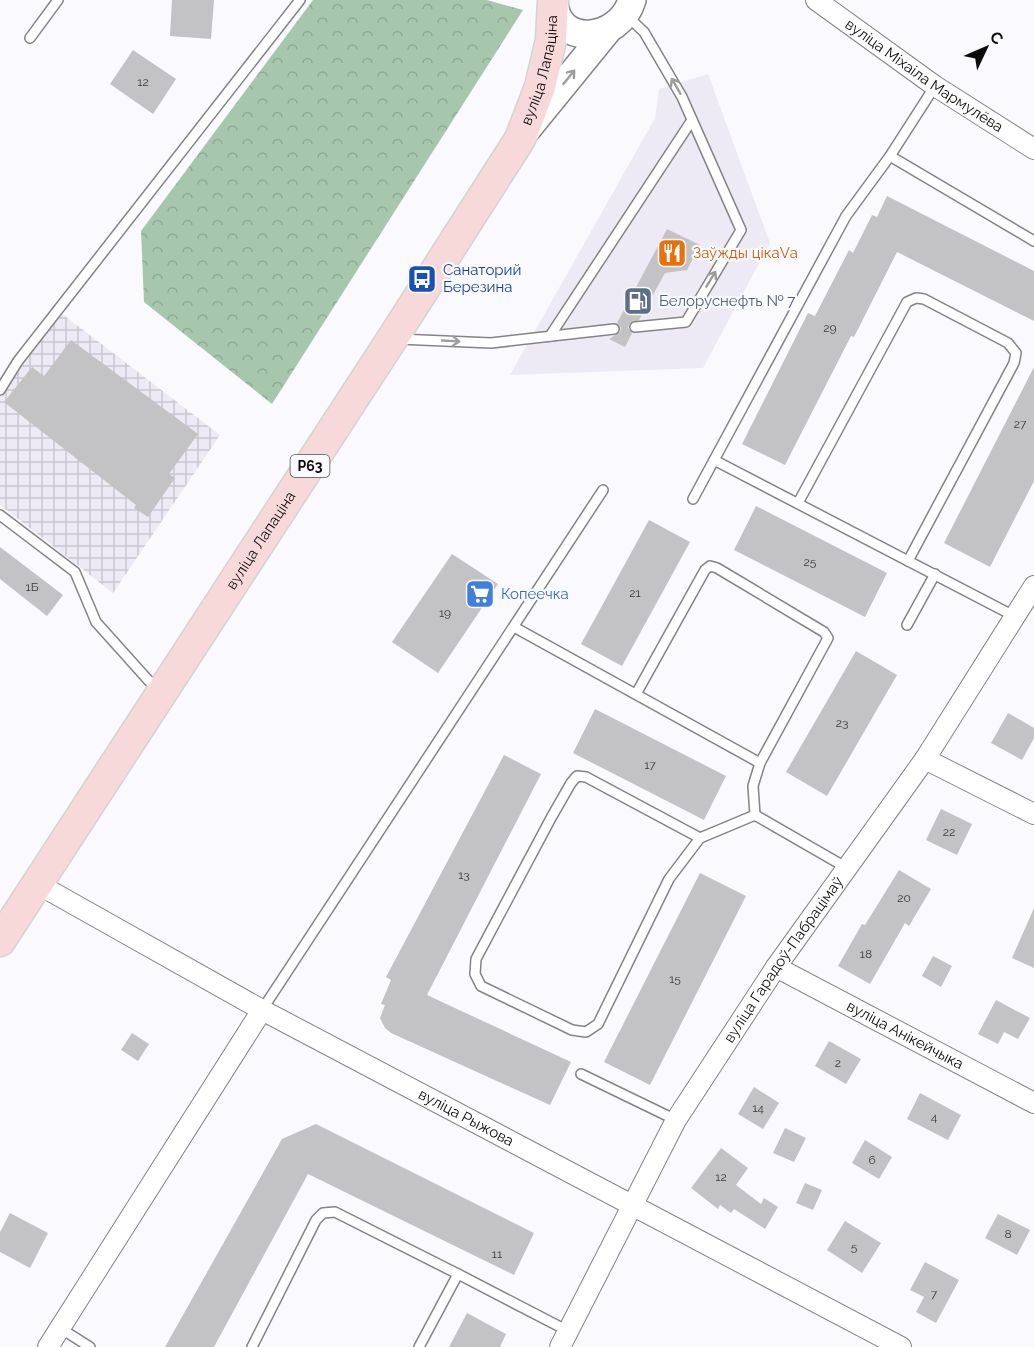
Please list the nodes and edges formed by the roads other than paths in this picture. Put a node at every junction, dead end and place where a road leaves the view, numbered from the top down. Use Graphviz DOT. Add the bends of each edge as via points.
graph roads {
  1 [pos="58,0"];
  2 [pos="300,0"];
  3 [pos="554,0"];
  4 [pos="816,0"];
  5 [pos="621,15"];
  6 [pos="30,38"];
  7 [pos="935,86"];
  8 [pos="692,120"];
  9 [pos="519,139"];
  10 [pos="1034,148"];
  11 [pos="890,156"];
  12 [pos="1034,241"];
  13 [pos="635,327"];
  14 [pos="614,329"];
  15 [pos="550,336"];
  16 [pos="392,339"];
  17 [pos="0,390"];
  18 [pos="714,460"];
  19 [pos="603,490"];
  20 [pos="693,499"];
  21 [pos="798,503"];
  22 [pos="0,515"];
  23 [pos="908,561"];
  24 [pos="935,574"];
  25 [pos="1034,586"];
  26 [pos="1014,615"];
  27 [pos="907,625"];
  28 [pos="514,627"];
  29 [pos="161,694"];
  30 [pos="636,694"];
  31 [pos="925,759"];
  32 [pos="760,763"];
  33 [pos="1034,814"];
  34 [pos="755,815"];
  35 [pos="700,838"];
  36 [pos="846,868"];
  37 [pos="36,884"];
  38 [pos="0,941"];
  39 [pos="776,966"];
  40 [pos="262,1010"];
  41 [pos="581,1074"];
  42 [pos="1034,1103"];
  43 [pos="676,1120"];
  44 [pos="633,1206"];
  45 [pos="458,1274"];
  46 [pos="60,1328"];
  47 [pos="564,1339"];
  48 [pos="48,1347"];
  49 [pos="90,1347"];
  50 [pos="252,1347"];
  51 [pos="419,1347"];
  52 [pos="901,1347"];
  1 -- 6 [label="lane"];
  2 -- 17 [label="lane" via="18,361"];
  3 -- 5 [label="main road, вуліца Лапаціна / Р63" via="554,12 564,26 585,34"];
  3 -- 9 [label="main road, вуліца Лапаціна / Р63" via="551,40 540,87"];
  4 -- 7 [label="street, вуліца Міхаіла Мармулёва"];
  8 -- 5 [label="lane, one-way" via="644,32"];
  9 -- 5 [label="main road, вуліца Лапаціна / Р63, one-way"];
  7 -- 10 [label="street, вуліца Міхаіла Мармулёва"];
  7 -- 11 [label="lane"];
  13 -- 8 [label="lane, one-way" via="686,322 741,230"];
  8 -- 15 [label="lane"];
  9 -- 16 [label="main road, вуліца Лапаціна / Р63"];
  11 -- 12 [label="lane"];
  11 -- 18 [label="lane" via="846,216"];
  14 -- 15 [label="lane"];
  16 -- 15 [label="lane, one-way" via="492,343"];
  16 -- 29 [label="main road, вуліца Лапаціна / Р63"];
  18 -- 20 [label="lane"];
  18 -- 21 [label="lane"];
  19 -- 28 [label="lane"];
  21 -- 23 [label="lane"];
  21 -- 23 [label="lane" via="907,302 924,299 1008,344 1016,353"];
  22 -- 29 [label="lane" via="75,572 96,622"];
  23 -- 24 [label="lane"];
  24 -- 26 [label="lane"];
  24 -- 27 [label="lane"];
  25 -- 26 [label="street, вуліца Гарадоў-Пабрацімаў"];
  26 -- 31 [label="street, вуліца Гарадоў-Пабрацімаў"];
  28 -- 30 [label="lane"];
  28 -- 40 [label="lane"];
  29 -- 37 [label="main road, вуліца Лапаціна / Р63"];
  30 -- 32 [label="lane"];
  30 -- 32 [label="lane" via="705,570 717,567 824,632 828,639"];
  31 -- 33 [label="street"];
  31 -- 36 [label="street, вуліца Гарадоў-Пабрацімаў"];
  32 -- 34 [label="lane" via="753,786"];
  34 -- 35 [label="lane"];
  34 -- 36 [label="lane"];
  35 -- 35 [label="lane" via="586,777 577,776 476,959 475,974 481,986 572,1030 586,1032 598,1024 669,879"];
  36 -- 39 [label="street, вуліца Гарадоў-Пабрацімаў"];
  37 -- 38 [label="main road, вуліца Лапаціна / Р63"];
  37 -- 40 [label="street, вуліца Рыжова"];
  39 -- 42 [label="street, вуліца Анікейчыка"];
  39 -- 43 [label="street, вуліца Гарадоў-Пабрацімаў"];
  40 -- 44 [label="street, вуліца Рыжова"];
  40 -- 46 [label="street"];
  41 -- 43 [label="lane"];
  43 -- 44 [label="street, вуліца Гарадоў-Пабрацімаў"];
  44 -- 47 [label="street, вуліца Гарадоў-Пабрацімаў"];
  44 -- 52 [label="street, вуліца Рыжова"];
  45 -- 47 [label="lane"];
  45 -- 50 [label="lane" via="334,1212 323,1213"];
  45 -- 51 [label="lane"];
  46 -- 48 [label="street"];
  46 -- 49 [label="lane"];
}
